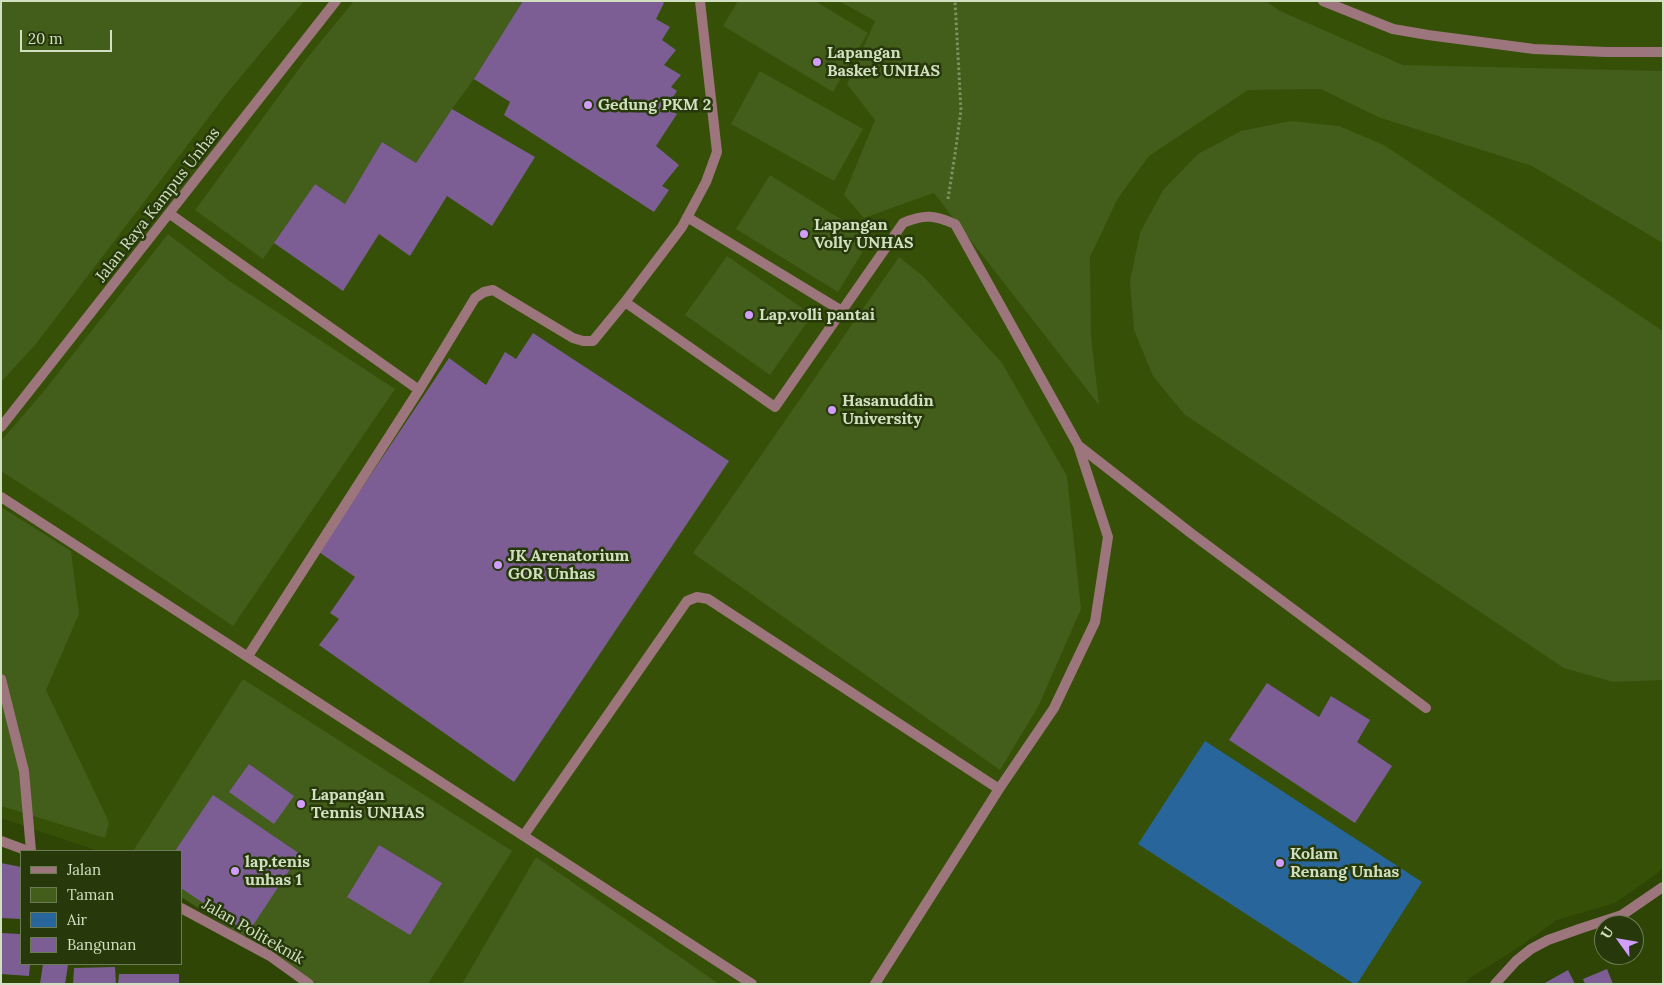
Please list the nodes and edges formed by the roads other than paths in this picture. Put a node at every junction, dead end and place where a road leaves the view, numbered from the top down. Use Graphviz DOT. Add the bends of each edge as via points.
graph roads {
  1 [pos="336,1"];
  2 [pos="700,1"];
  3 [pos="1323,1"];
  4 [pos="1663,52"];
  5 [pos="170,214"];
  6 [pos="687,217"];
  7 [pos="625,302"];
  8 [pos="842,311"];
  9 [pos="419,390"];
  10 [pos="1,427"];
  11 [pos="1078,445"];
  12 [pos="1,497"];
  13 [pos="248,656"];
  14 [pos="1,679"];
  15 [pos="1426,708"];
  16 [pos="999,789"];
  17 [pos="524,835"];
  18 [pos="1,841"];
  19 [pos="27,850"];
  20 [pos="30,850"];
  21 [pos="1663,887"];
  22 [pos="182,909"];
  23 [pos="309,984"];
  24 [pos="752,984"];
  25 [pos="875,984"];
  26 [pos="1495,984"];
  1 -- 5 [label="street, Jalan Raya Kampus Unhas"];
  2 -- 6 [label="street" via="717,152 706,182"];
  3 -- 4 [label="street" via="1392,29 1428,35 1534,49"];
  5 -- 9 [label="street"];
  5 -- 10 [label="street, Jalan Raya Kampus Unhas"];
  6 -- 7 [label="street"];
  6 -- 8 [label="street"];
  7 -- 8 [label="street" via="775,407"];
  7 -- 9 [label="street" via="593,341 583,341 493,290 484,292 475,298"];
  8 -- 11 [label="street" via="903,223 917,216 944,219 955,224"];
  9 -- 13 [label="street"];
  11 -- 15 [label="street"];
  11 -- 16 [label="street" via="1108,537 1095,622 1054,708"];
  12 -- 13 [label="street"];
  13 -- 17 [label="street"];
  14 -- 20 [label="street" via="24,771"];
  16 -- 17 [label="street" via="708,599 697,597 687,601"];
  16 -- 25 [label="street"];
  17 -- 24 [label="street"];
  18 -- 19 [label="street"];
  21 -- 26 [label="street" via="1622,916 1548,940 1531,949"];
  22 -- 23 [label="street, Jalan Politeknik" via="270,956"];
}
